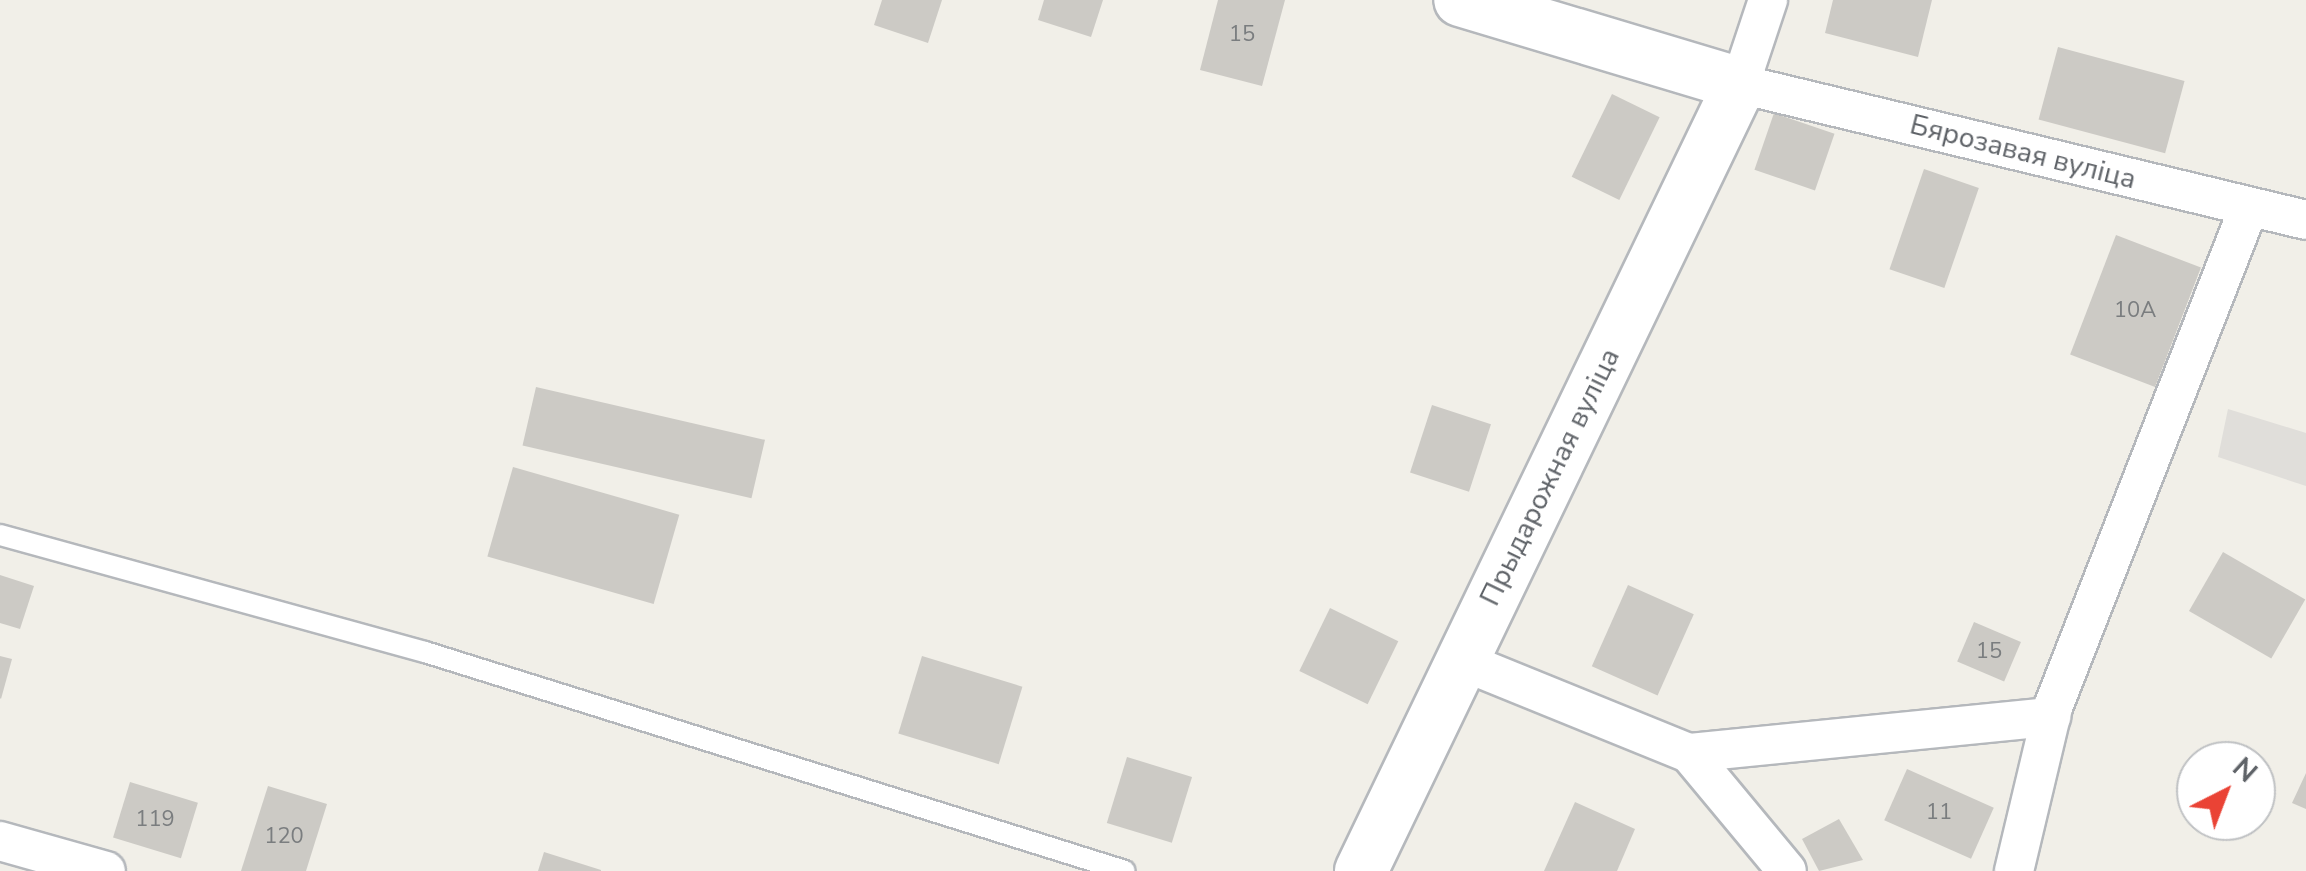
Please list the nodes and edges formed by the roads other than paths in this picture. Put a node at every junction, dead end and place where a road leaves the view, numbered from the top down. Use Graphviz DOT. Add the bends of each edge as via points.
graph roads {
  1 [pos="1460,0"];
  2 [pos="1768,0"];
  3 [pos="1740,84"];
  4 [pos="2249,207"];
  5 [pos="2306,220"];
  6 [pos="0,536"];
  7 [pos="1462,661"];
  8 [pos="2051,717"];
  9 [pos="1690,752"];
  10 [pos="0,842"];
  11 [pos="106,871"];
  12 [pos="1125,871"];
  13 [pos="1361,871"];
  14 [pos="1787,871"];
  15 [pos="2014,871"];
  1 -- 3 [label="street"];
  2 -- 3 [label="street"];
  3 -- 4 [label="street, Бярозавая вуліца"];
  3 -- 7 [label="street, Прыдарожная вуліца"];
  4 -- 5 [label="street, Бярозавая вуліца"];
  4 -- 8 [label="street"];
  6 -- 12 [label="lane" via="425,652"];
  7 -- 9 [label="street"];
  7 -- 13 [label="street, Прыдарожная вуліца"];
  8 -- 9 [label="street"];
  8 -- 15 [label="street"];
  9 -- 14 [label="street"];
  10 -- 11 [label="street"];
}
